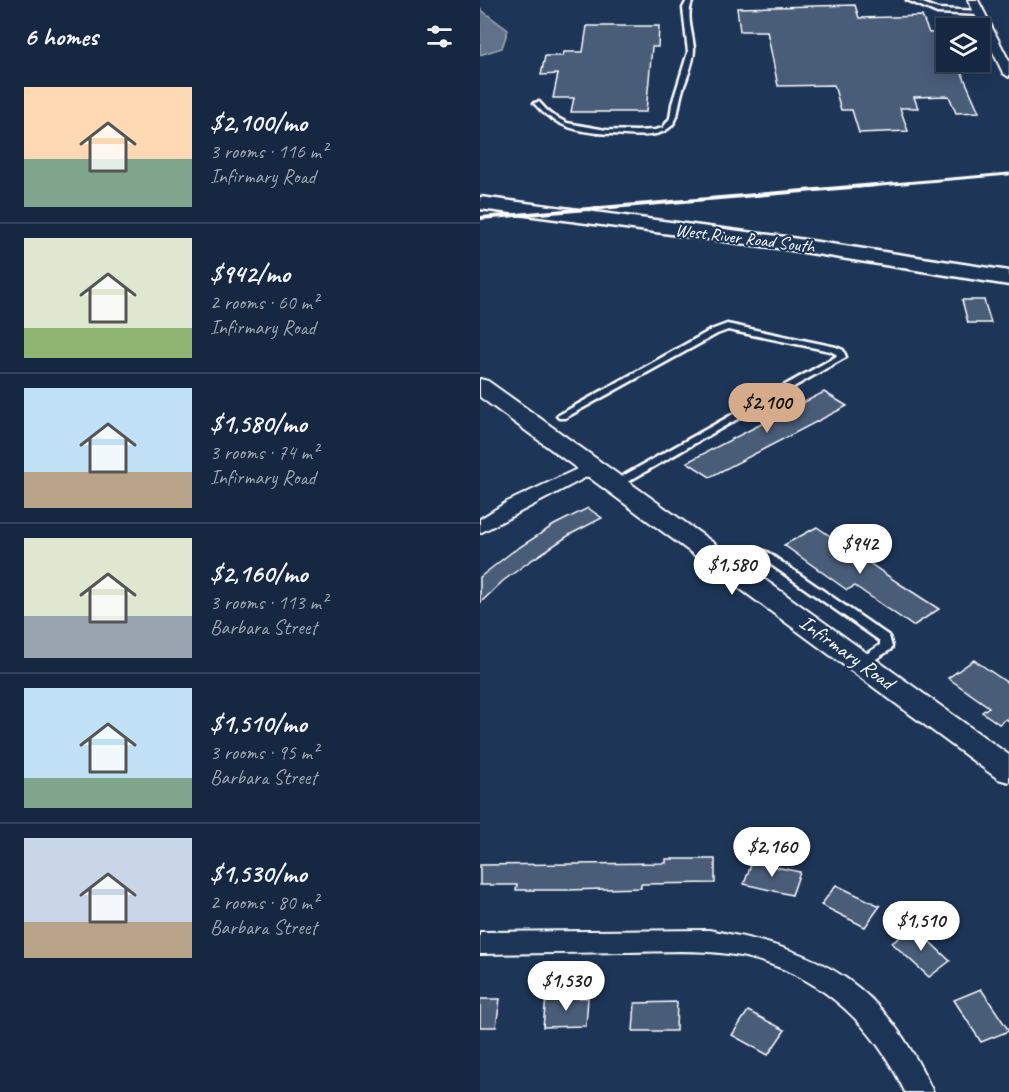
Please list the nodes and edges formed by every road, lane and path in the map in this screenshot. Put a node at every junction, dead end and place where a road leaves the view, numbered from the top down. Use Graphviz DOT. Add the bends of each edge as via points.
graph roads {
  1 [pos="690,0"];
  2 [pos="910,0"];
  3 [pos="973,0"];
  4 [pos="980,13"];
  5 [pos="1009,73"];
  6 [pos="537,103"];
  7 [pos="480,203"];
  8 [pos="1009,278"];
  9 [pos="480,386"];
  10 [pos="562,416"];
  11 [pos="592,467"];
  12 [pos="616,484"];
  13 [pos="480,527"];
  14 [pos="1009,771"];
  15 [pos="480,943"];
  16 [pos="919,1092"];
  1 -- 6 [label="lane" via="686,8 691,52 673,118 665,129 606,132 565,125"];
  2 -- 4 [label="lane" via="936,11"];
  3 -- 4 [label="street"];
  4 -- 5 [label="street"];
  7 -- 8 [label="main road, West River Road South" via="785,243"];
  9 -- 11 [label="street, Infirmary Road"];
  10 -- 12 [label="lane" via="727,327 840,352 842,357"];
  11 -- 12 [label="street, Infirmary Road"];
  11 -- 13 [label="street"];
  12 -- 14 [label="street, Infirmary Road"];
  15 -- 16 [label="street" via="709,941 747,946 783,957 849,994 876,1020 909,1067"];
}
